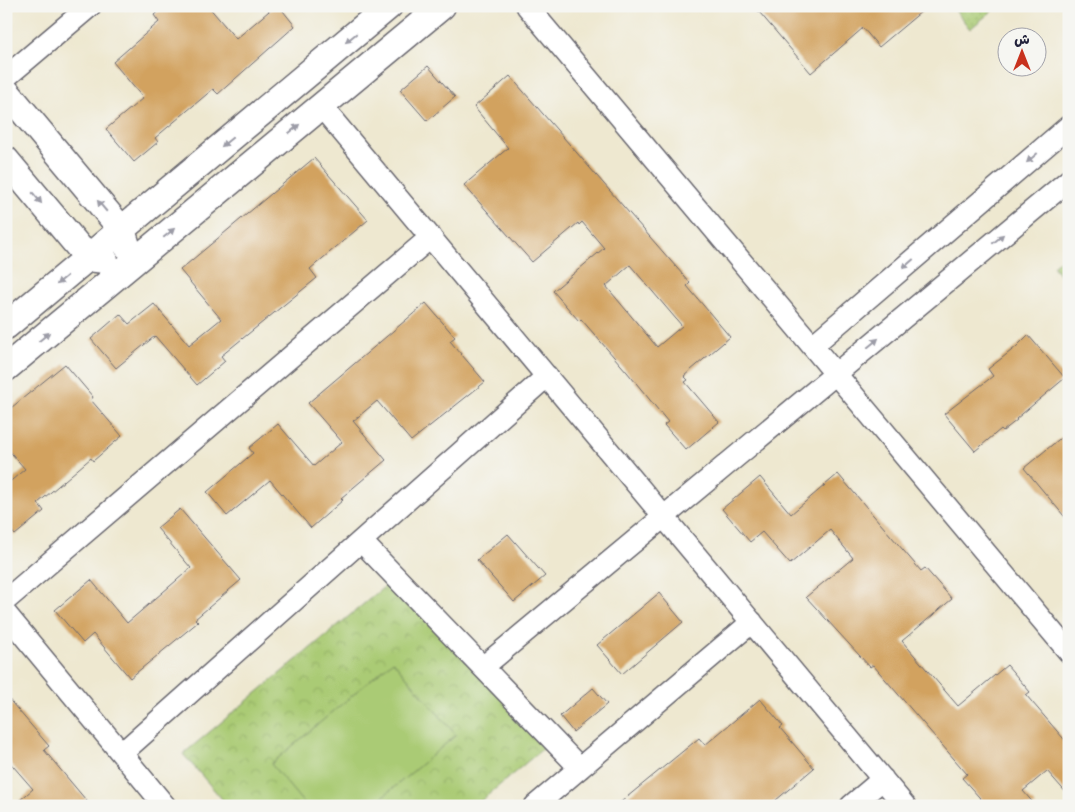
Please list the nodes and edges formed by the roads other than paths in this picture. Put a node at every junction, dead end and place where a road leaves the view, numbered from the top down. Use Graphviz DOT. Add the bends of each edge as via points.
graph roads {
  1 [pos="90,6"];
  2 [pos="389,6"];
  3 [pos="442,6"];
  4 [pos="527,6"];
  5 [pos="6,77"];
  6 [pos="6,91"];
  7 [pos="321,106"];
  8 [pos="1069,126"];
  9 [pos="6,160"];
  10 [pos="1069,180"];
  11 [pos="122,230"];
  12 [pos="430,237"];
  13 [pos="88,258"];
  14 [pos="133,263"];
  15 [pos="6,326"];
  16 [pos="812,346"];
  17 [pos="6,368"];
  18 [pos="836,375"];
  19 [pos="547,376"];
  20 [pos="665,518"];
  21 [pos="361,541"];
  22 [pos="6,600"];
  23 [pos="6,614"];
  24 [pos="752,622"];
  25 [pos="1069,652"];
  26 [pos="483,667"];
  27 [pos="122,754"];
  28 [pos="580,768"];
  29 [pos="883,779"];
  30 [pos="165,806"];
  31 [pos="535,806"];
  32 [pos="851,806"];
  33 [pos="905,806"];
  1 -- 5 [label="street"];
  2 -- 11 [label="street, one-way"];
  3 -- 7 [label="street"];
  4 -- 16 [label="street"];
  11 -- 6 [label="street, one-way"];
  7 -- 12 [label="street"];
  14 -- 7 [label="street, one-way"];
  8 -- 16 [label="street, one-way"];
  9 -- 13 [label="street, one-way"];
  18 -- 10 [label="street, one-way"];
  11 -- 13 [label="street"];
  11 -- 14 [label="street"];
  12 -- 19 [label="street"];
  12 -- 22 [label="street"];
  13 -- 14 [label="street"];
  13 -- 15 [label="street, one-way"];
  17 -- 14 [label="street, one-way"];
  16 -- 18 [label="street"];
  18 -- 20 [label="street"];
  18 -- 25 [label="street"];
  19 -- 20 [label="street"];
  19 -- 21 [label="street"];
  20 -- 24 [label="street"];
  20 -- 26 [label="street"];
  21 -- 26 [label="street"];
  21 -- 27 [label="street"];
  23 -- 27 [label="street"];
  24 -- 28 [label="street"];
  24 -- 29 [label="street"];
  26 -- 28 [label="street"];
  27 -- 30 [label="street"];
  28 -- 31 [label="street"];
  29 -- 32 [label="street"];
  29 -- 33 [label="street"];
}
